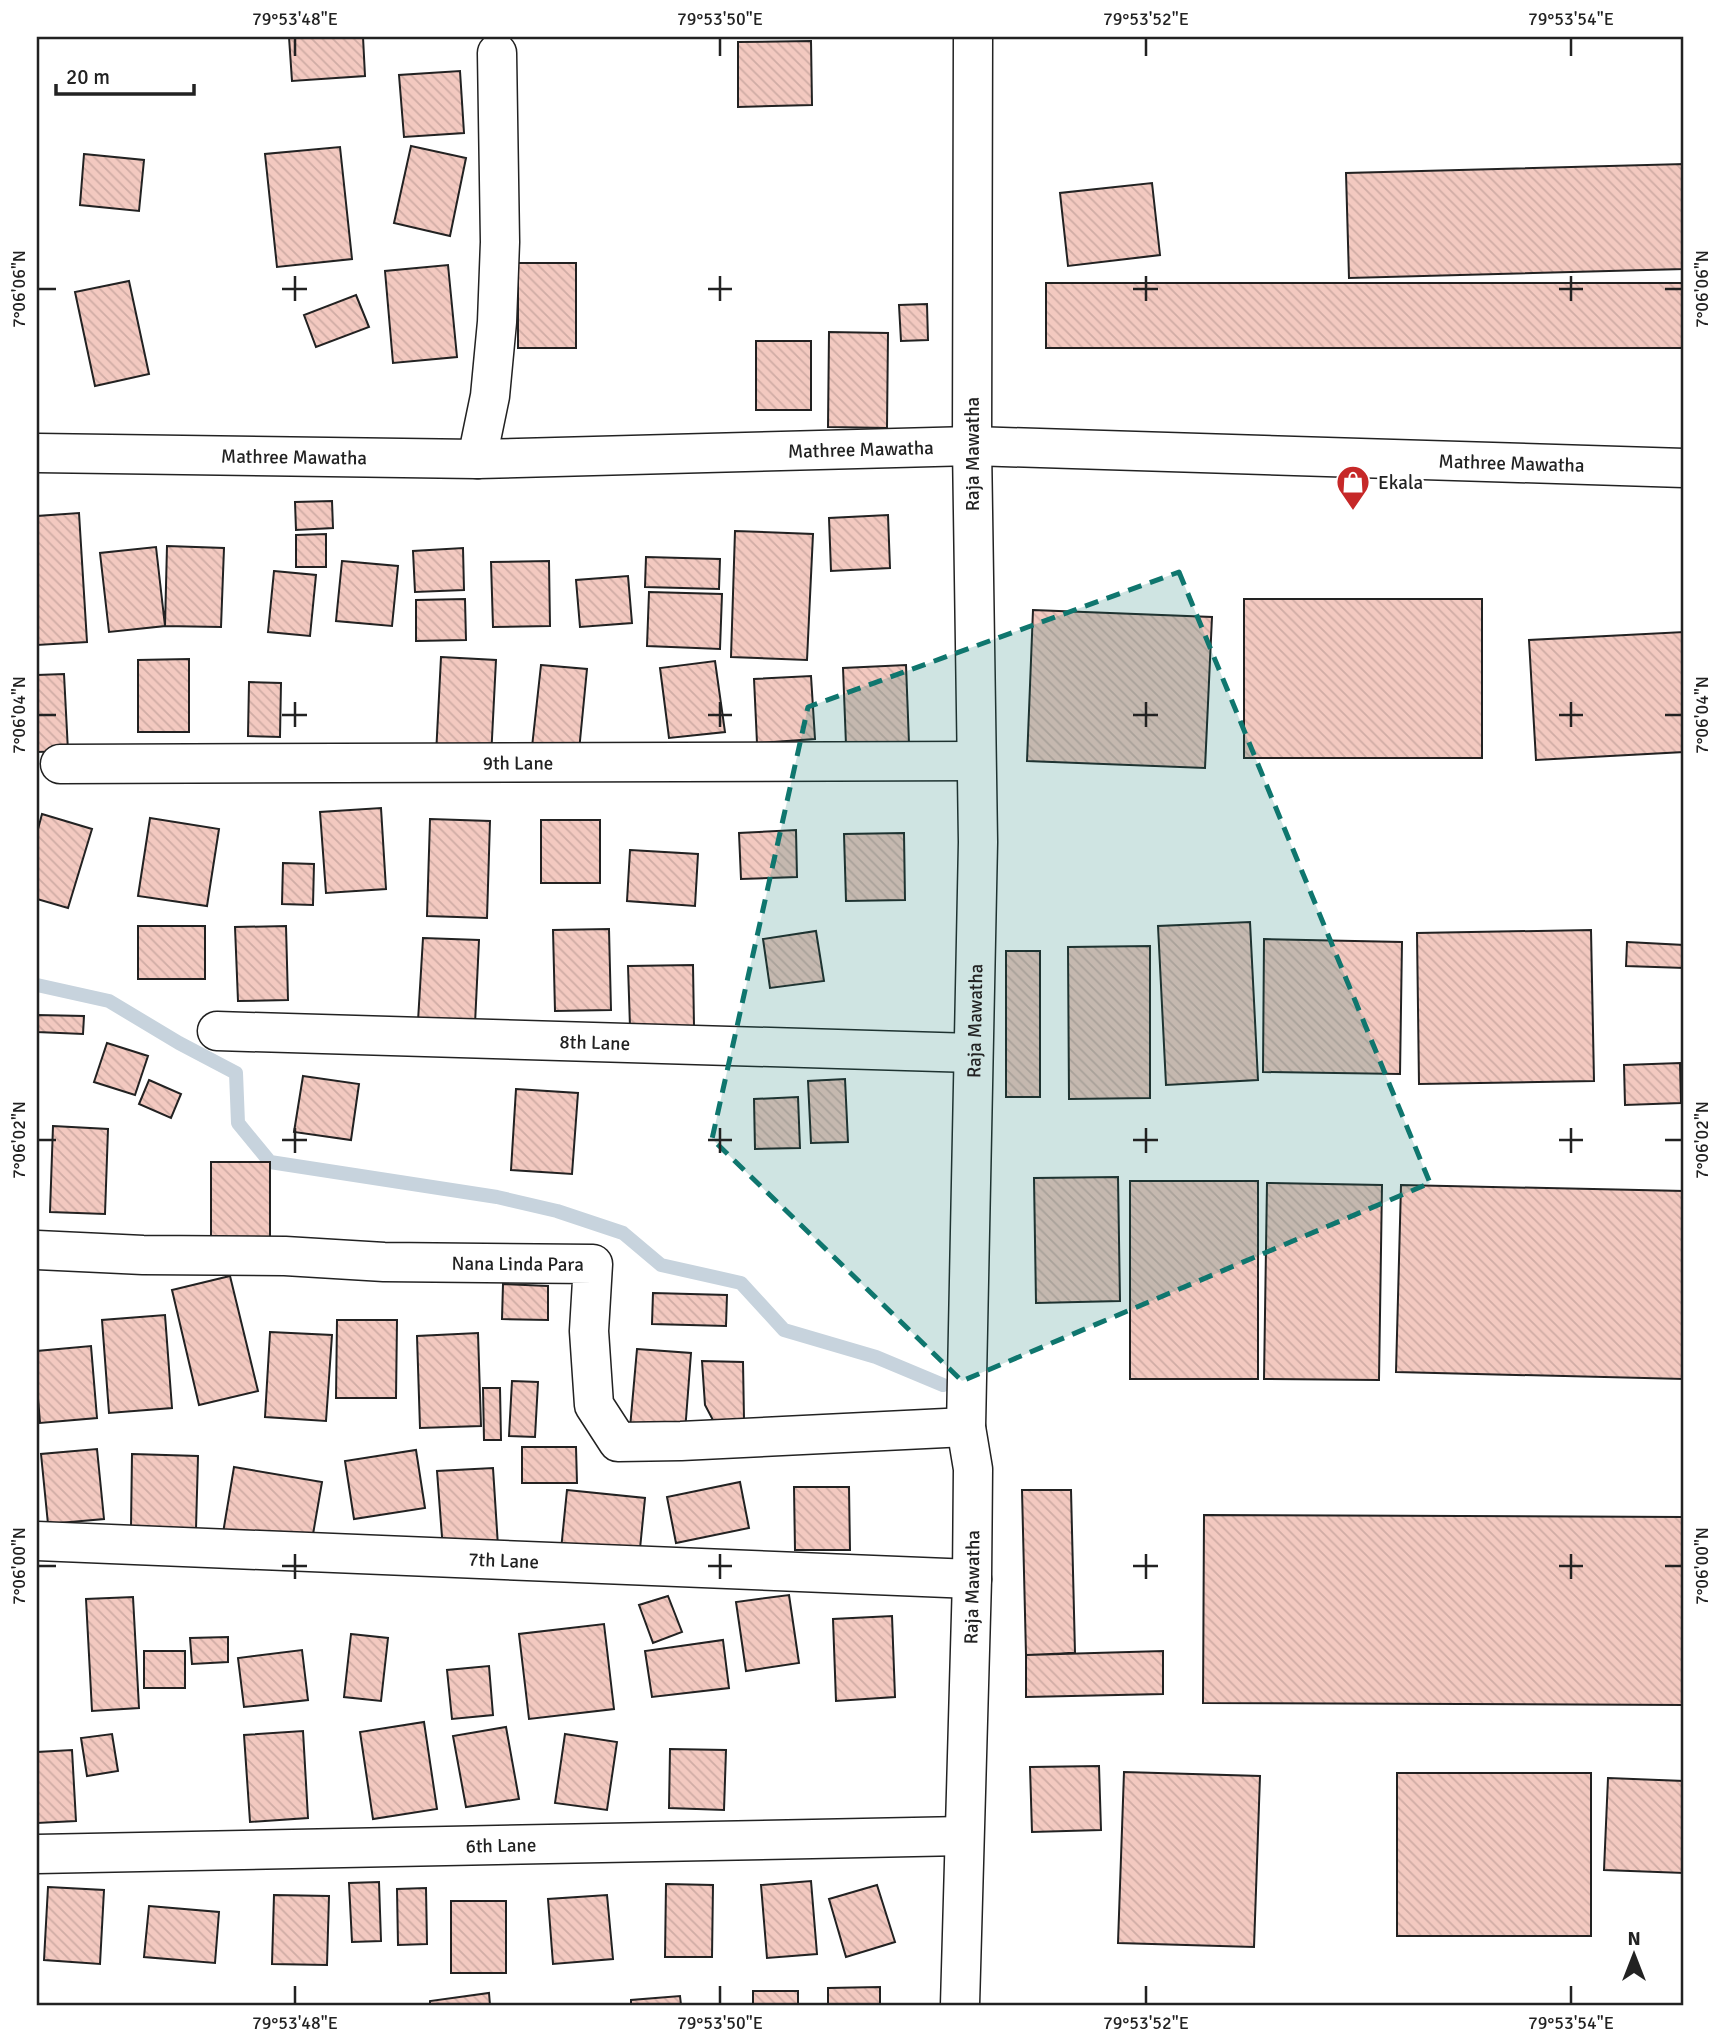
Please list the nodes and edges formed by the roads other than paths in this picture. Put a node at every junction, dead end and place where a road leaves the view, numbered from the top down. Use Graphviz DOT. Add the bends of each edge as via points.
graph roads {
  1 [pos="973,37"];
  2 [pos="497,53"];
  3 [pos="972,446"];
  4 [pos="37,453"];
  5 [pos="477,459"];
  6 [pos="1684,468"];
  7 [pos="976,761"];
  8 [pos="60,764"];
  9 [pos="217,1031"];
  10 [pos="973,1053"];
  11 [pos="37,1251"];
  12 [pos="966,1427"];
  13 [pos="37,1541"];
  14 [pos="972,1579"];
  15 [pos="964,1836"];
  16 [pos="37,1854"];
  17 [pos="960,2005"];
  1 -- 3 [label="street, Raja Mawatha"];
  2 -- 5 [label="street" via="497,322 490,396"];
  3 -- 5 [label="street, Mathree Mawatha"];
  3 -- 6 [label="street, Mathree Mawatha"];
  3 -- 7 [label="street, Raja Mawatha"];
  4 -- 5 [label="street, Mathree Mawatha"];
  7 -- 8 [label="street, 9th Lane"];
  7 -- 10 [label="street, Raja Mawatha"];
  9 -- 10 [label="street, 8th Lane"];
  10 -- 12 [label="street, Raja Mawatha"];
  11 -- 12 [label="street, Nana Linda Para" via="593,1264 589,1331 594,1405 618,1442"];
  12 -- 14 [label="street, Raja Mawatha" via="973,1469"];
  13 -- 14 [label="street, 7th Lane"];
  14 -- 15 [label="street, Raja Mawatha"];
  15 -- 16 [label="street, 6th Lane"];
  15 -- 17 [label="street, Raja Mawatha"];
}
